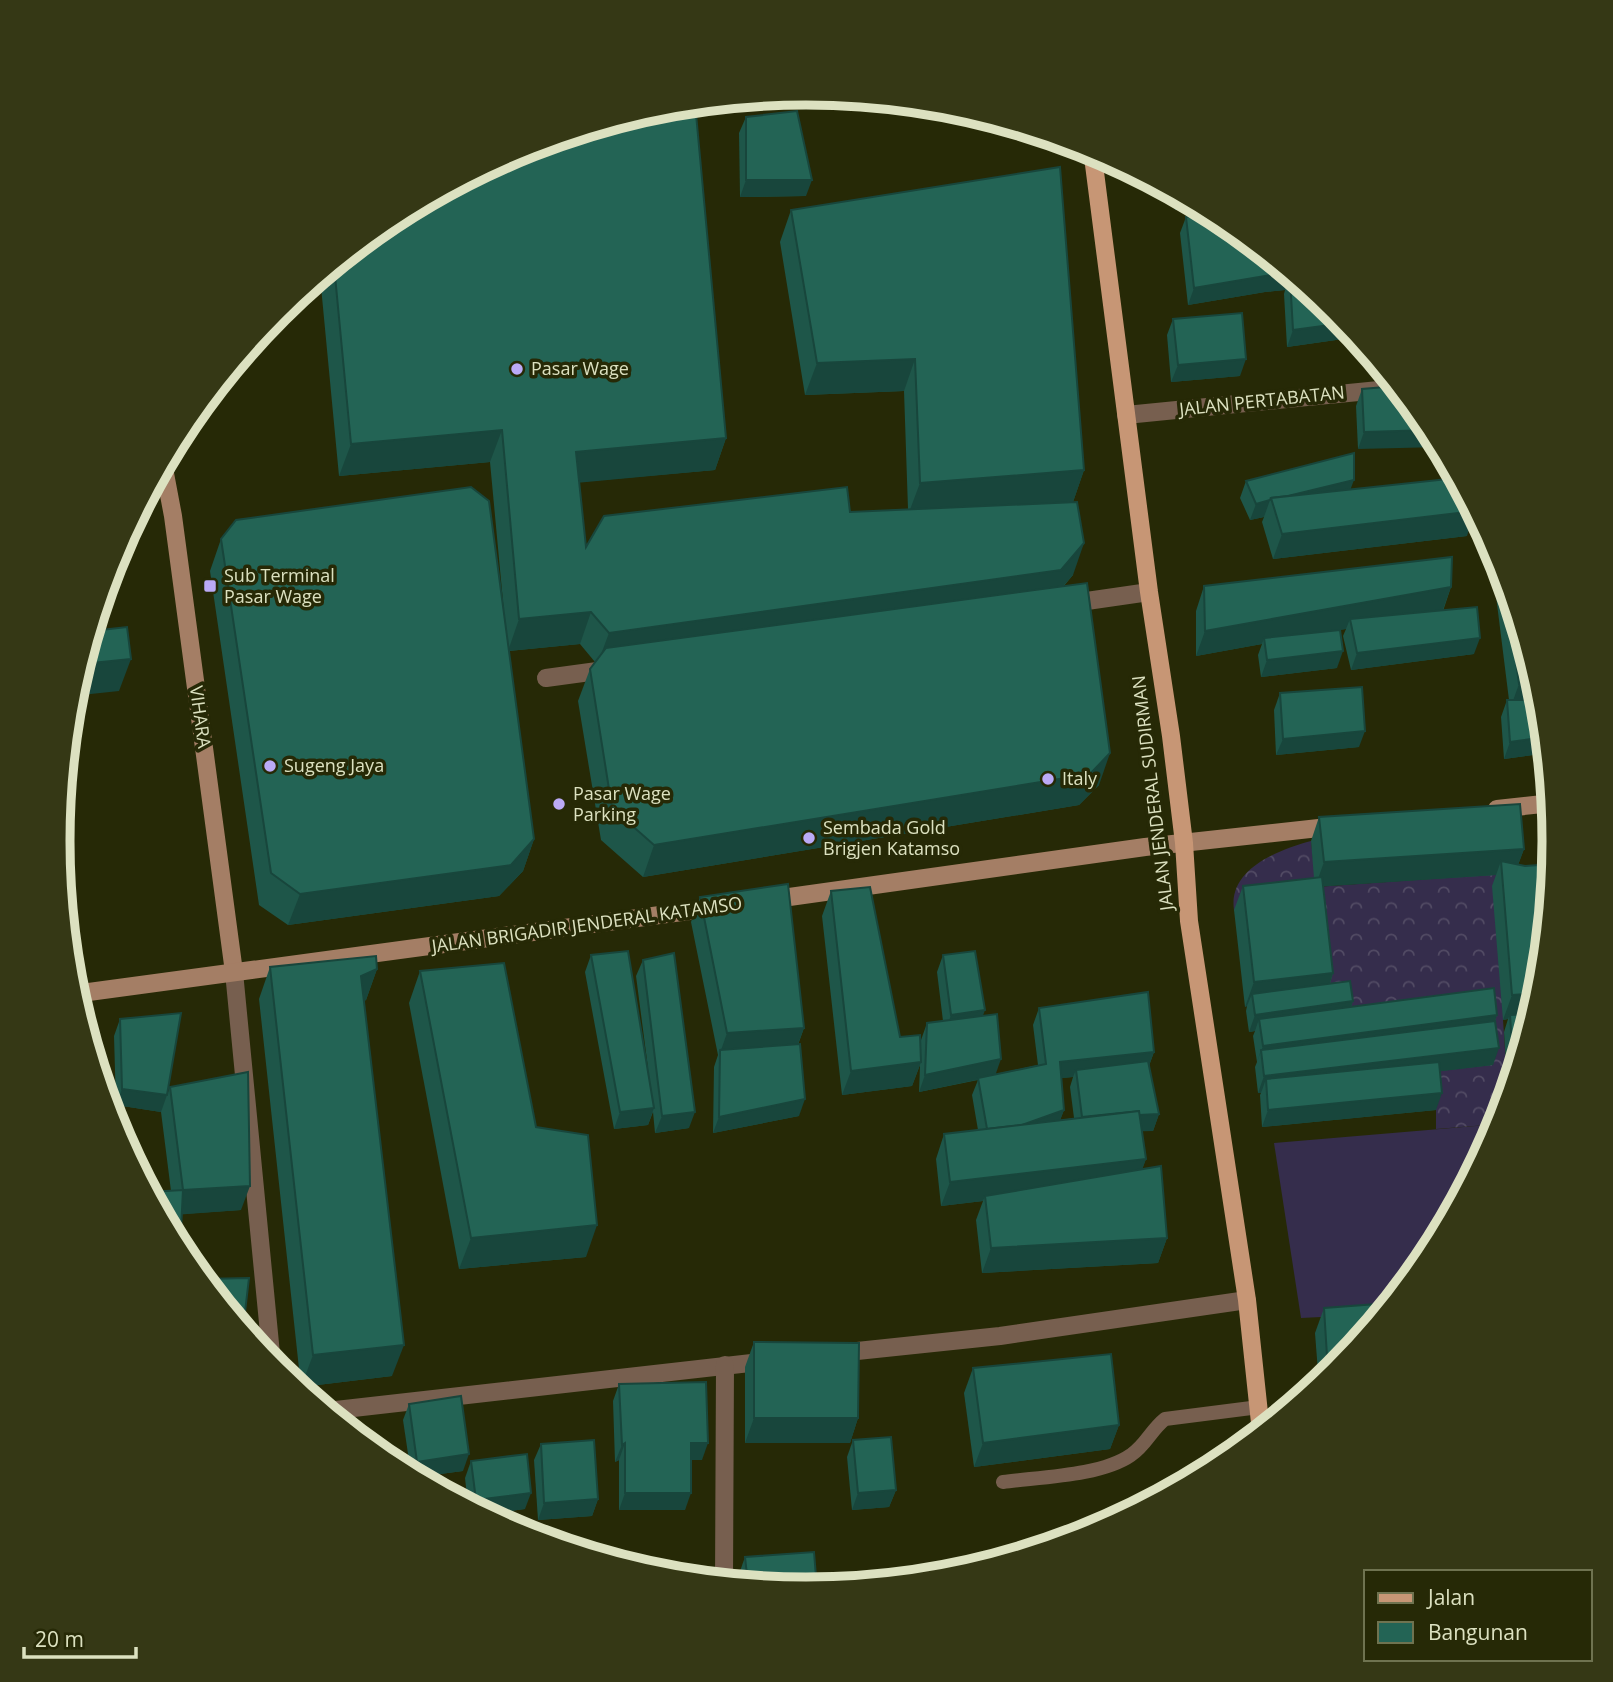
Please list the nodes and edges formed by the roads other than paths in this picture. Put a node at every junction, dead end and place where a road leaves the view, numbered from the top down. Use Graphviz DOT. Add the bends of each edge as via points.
graph roads {
  1 [pos="1094,164"];
  2 [pos="1388,389"];
  3 [pos="1126,415"];
  4 [pos="166,479"];
  5 [pos="1149,592"];
  6 [pos="1049,607"];
  7 [pos="628,667"];
  8 [pos="546,678"];
  9 [pos="1541,804"];
  10 [pos="1482,811"];
  11 [pos="1357,824"];
  12 [pos="1184,843"];
  13 [pos="234,972"];
  14 [pos="86,992"];
  15 [pos="1247,1300"];
  16 [pos="270,1345"];
  17 [pos="821,1355"];
  18 [pos="780,1359"];
  19 [pos="725,1365"];
  20 [pos="1259,1407"];
  21 [pos="339,1410"];
  22 [pos="1260,1421"];
  23 [pos="1003,1482"];
  24 [pos="724,1572"];
  1 -- 3 [label="main road, JALAN JENDERAL SUDIRMAN"];
  2 -- 3 [label="street, JALAN PERTABATAN"];
  3 -- 5 [label="main road, JALAN JENDERAL SUDIRMAN"];
  4 -- 13 [label="street, VIHARA"];
  5 -- 6 [label="street"];
  5 -- 12 [label="main road, JALAN JENDERAL SUDIRMAN"];
  7 -- 8 [label="street"];
  9 -- 10 [label="street"];
  11 -- 12 [label="street, JALAN BRIGADIR JENDERAL KATAMSO"];
  12 -- 13 [label="street, JALAN BRIGADIR JENDERAL KATAMSO"];
  12 -- 15 [label="main road, JALAN JENDERAL SUDIRMAN" via="1189,921"];
  13 -- 14 [label="street, JALAN BRIGADIR JENDERAL KATAMSO"];
  13 -- 16 [label="street"];
  15 -- 17 [label="street" via="1000,1336"];
  15 -- 20 [label="main road, JALAN JENDERAL SUDIRMAN"];
  18 -- 19 [label="street"];
  19 -- 21 [label="street"];
  19 -- 24 [label="street"];
  20 -- 22 [label="main road, JALAN JENDERAL SUDIRMAN"];
  20 -- 23 [label="lane" via="1165,1419 1146,1443 1112,1466"];
}
